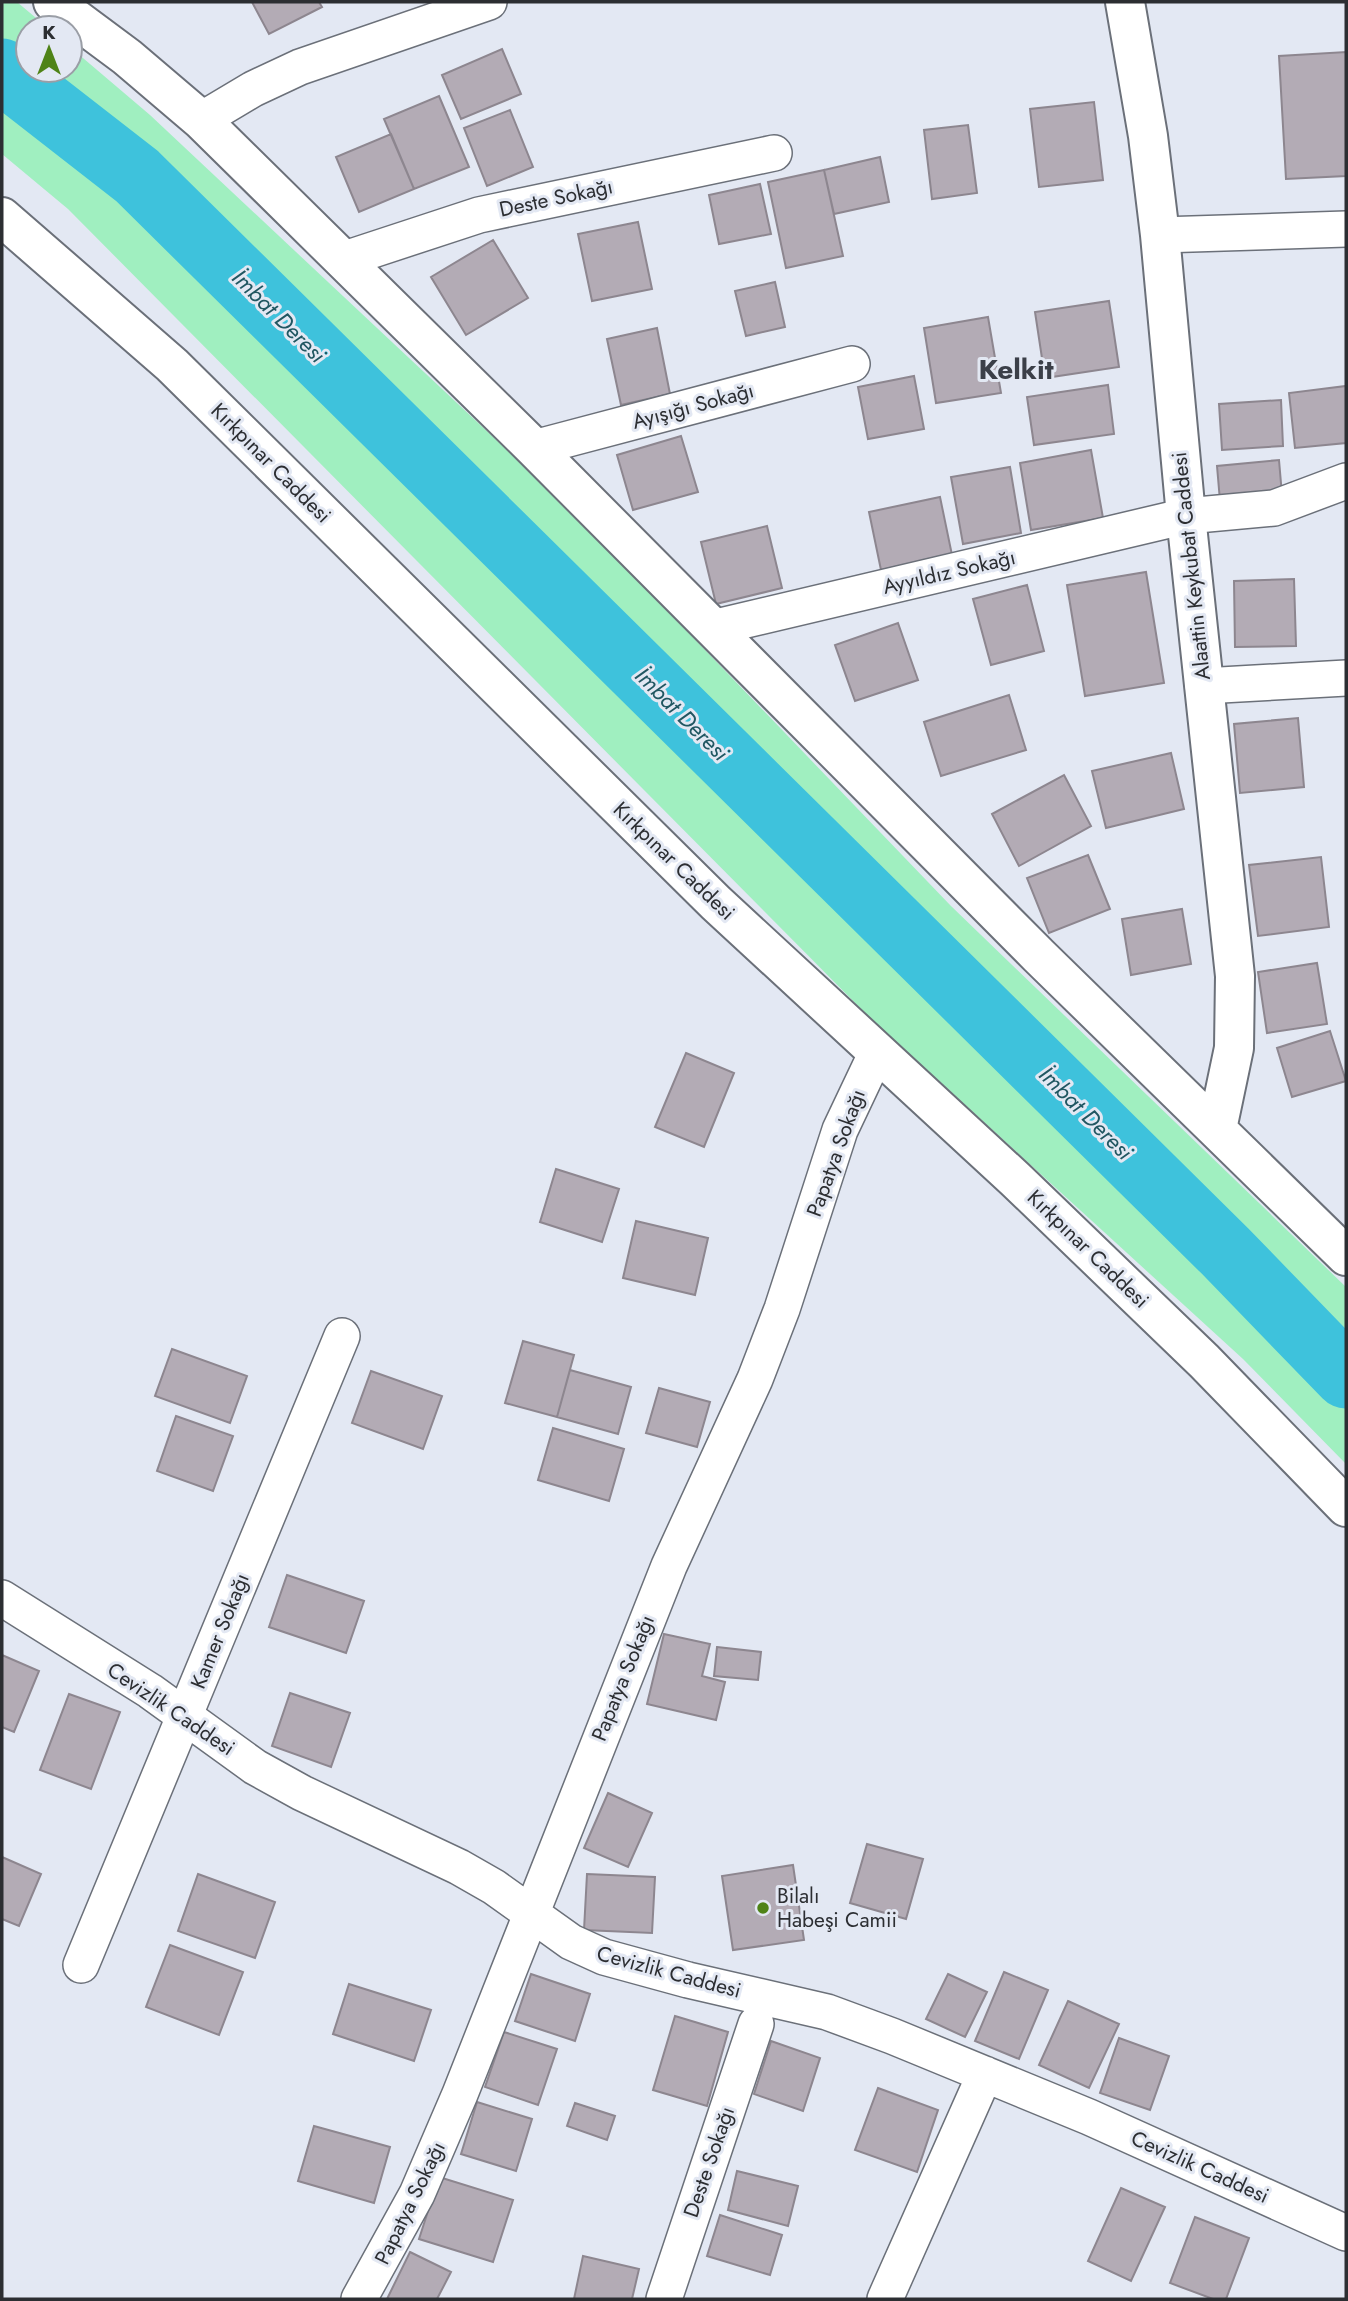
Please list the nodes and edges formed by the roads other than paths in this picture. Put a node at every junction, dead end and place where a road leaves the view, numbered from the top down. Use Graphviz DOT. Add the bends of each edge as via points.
graph roads {
  1 [pos="53,2"];
  2 [pos="489,2"];
  3 [pos="1125,2"];
  4 [pos="201,120"];
  5 [pos="774,153"];
  6 [pos="5,227"];
  7 [pos="1346,229"];
  8 [pos="1160,235"];
  9 [pos="342,260"];
  10 [pos="852,363"];
  11 [pos="534,448"];
  12 [pos="1346,481"];
  13 [pos="1186,516"];
  14 [pos="712,628"];
  15 [pos="1346,678"];
  16 [pos="1203,686"];
  17 [pos="877,1052"];
  18 [pos="1217,1129"];
  19 [pos="1346,1255"];
  20 [pos="342,1336"];
  21 [pos="1346,1507"];
  22 [pos="2,1598"];
  23 [pos="185,1716"];
  24 [pos="530,1915"];
  25 [pos="81,1965"];
  26 [pos="756,2024"];
  27 [pos="985,2074"];
  28 [pos="1346,2233"];
  29 [pos="359,2299"];
  30 [pos="664,2299"];
  31 [pos="885,2299"];
  1 -- 4 [label="street"];
  2 -- 4 [label="street" via="300,67"];
  3 -- 8 [label="street, Alaattin Keykubat Caddesi"];
  4 -- 9 [label="street"];
  5 -- 9 [label="street, Deste Sokağı" via="501,209"];
  6 -- 17 [label="street, Kırkpınar Caddesi" via="172,365 716,903"];
  7 -- 8 [label="street"];
  8 -- 13 [label="street, Alaattin Keykubat Caddesi"];
  9 -- 11 [label="street"];
  10 -- 11 [label="street, Ayışığı Sokağı"];
  11 -- 14 [label="street"];
  12 -- 13 [label="street, Ayyıldız Sokağı" via="1274,508"];
  13 -- 14 [label="street, Ayyıldız Sokağı"];
  13 -- 16 [label="street, Alaattin Keykubat Caddesi"];
  14 -- 18 [label="street"];
  15 -- 16 [label="street"];
  16 -- 18 [label="street, Alaattin Keykubat Caddesi" via="1236,1001 1228,1083"];
  17 -- 21 [label="street, Kırkpınar Caddesi" via="1204,1361"];
  17 -- 24 [label="street, Papatya Sokağı" via="840,1130 755,1380 669,1566"];
  18 -- 19 [label="street"];
  20 -- 23 [label="street, Kamer Sokağı"];
  22 -- 23 [label="street, Cevizlik Caddesi"];
  23 -- 24 [label="street, Cevizlik Caddesi" via="255,1767 459,1867 494,1886"];
  23 -- 25 [label="street, Kamer Sokağı"];
  24 -- 27 [label="street, Cevizlik Caddesi" via="604,1957 827,2012"];
  24 -- 29 [label="street, Papatya Sokağı" via="417,2194"];
  26 -- 30 [label="street, Deste Sokağı"];
  27 -- 28 [label="street, Cevizlik Caddesi"];
  27 -- 31 [label="street"];
}
